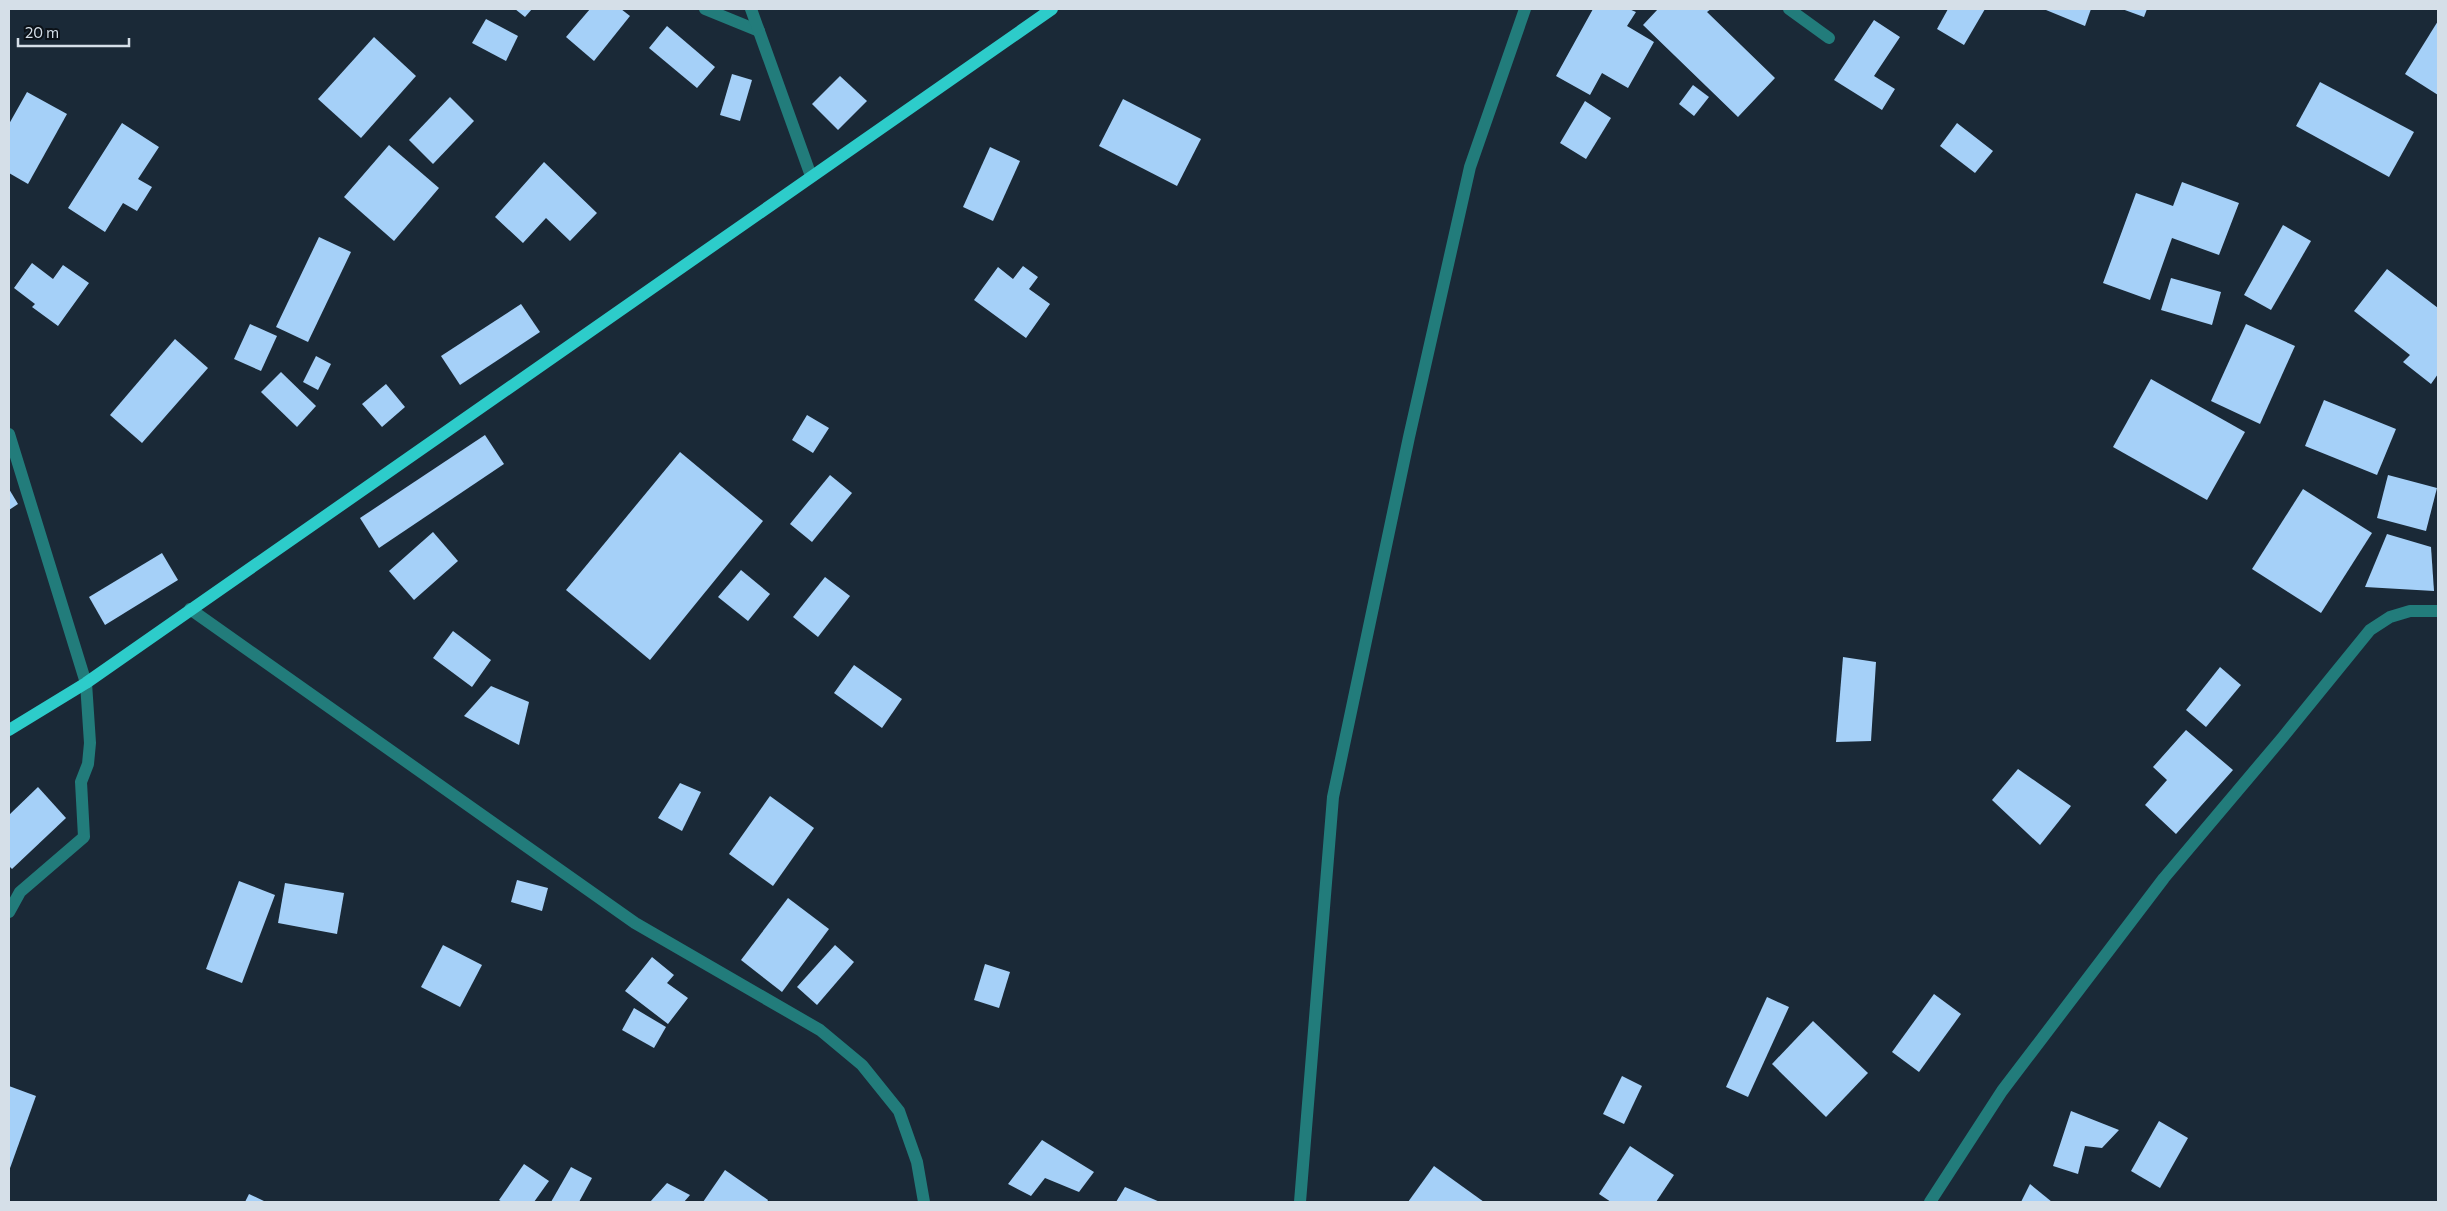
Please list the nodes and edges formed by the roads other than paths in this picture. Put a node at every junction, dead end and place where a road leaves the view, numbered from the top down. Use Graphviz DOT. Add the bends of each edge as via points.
graph roads {
  1 [pos="705,9"];
  2 [pos="751,9"];
  3 [pos="1052,9"];
  4 [pos="1525,9"];
  5 [pos="1789,9"];
  6 [pos="759,31"];
  7 [pos="1829,38"];
  8 [pos="811,176"];
  9 [pos="9,434"];
  10 [pos="190,609"];
  11 [pos="2438,610"];
  12 [pos="86,683"];
  13 [pos="9,730"];
  14 [pos="9,912"];
  15 [pos="924,1202"];
  16 [pos="1300,1202"];
  17 [pos="1930,1202"];
  1 -- 6 [label="street"];
  2 -- 6 [label="street"];
  3 -- 8 [label="main road"];
  4 -- 16 [label="street" via="1470,167 1333,797"];
  5 -- 7 [label="street"];
  6 -- 8 [label="street"];
  8 -- 10 [label="main road"];
  9 -- 12 [label="street"];
  10 -- 12 [label="main road"];
  10 -- 15 [label="street" via="635,922 820,1030 862,1066 899,1111 917,1162"];
  11 -- 17 [label="street" via="2410,611 2390,617 2370,630 2164,878 2002,1091"];
  12 -- 13 [label="main road"];
  12 -- 14 [label="street" via="90,743 88,764 80,782 84,837 20,892"];
}
